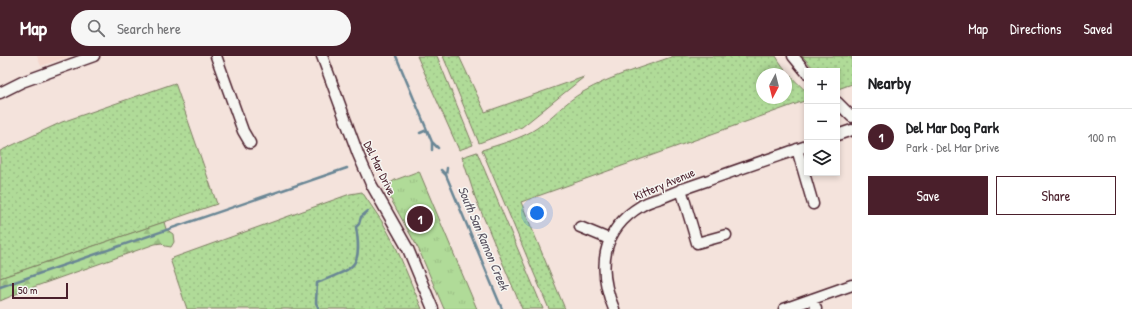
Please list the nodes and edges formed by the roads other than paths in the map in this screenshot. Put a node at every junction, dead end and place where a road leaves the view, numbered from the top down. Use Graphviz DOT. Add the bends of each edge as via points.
graph roads {
  1 [pos="94,56"];
  2 [pos="216,56"];
  3 [pos="322,56"];
  4 [pos="793,56"];
  5 [pos="804,69"];
  6 [pos="0,93"];
  7 [pos="839,104"];
  8 [pos="852,117"];
  9 [pos="852,130"];
  10 [pos="840,134"];
  11 [pos="250,143"];
  12 [pos="804,147"];
  13 [pos="797,149"];
  14 [pos="681,189"];
  15 [pos="813,204"];
  16 [pos="580,227"];
  17 [pos="726,235"];
  18 [pos="609,239"];
  19 [pos="852,285"];
  20 [pos="812,299"];
  21 [pos="433,309"];
  22 [pos="614,309"];
  23 [pos="784,309"];
  24 [pos="816,309"];
  1 -- 6 [label="street" via="22,82"];
  2 -- 11 [label="street" via="242,131"];
  3 -- 21 [label="street, Del Mar Drive" via="371,184 408,249"];
  4 -- 5 [label="street"];
  7 -- 8 [label="street"];
  9 -- 10 [label="street"];
  12 -- 13 [label="street, Kittery Avenue"];
  13 -- 14 [label="street, Kittery Avenue"];
  13 -- 15 [label="street"];
  14 -- 17 [label="street" via="697,244"];
  14 -- 18 [label="street, Kittery Avenue" via="642,205 629,214"];
  16 -- 18 [label="street"];
  18 -- 22 [label="street, Kittery Avenue" via="604,258 604,278"];
  19 -- 20 [label="street"];
  20 -- 23 [label="street"];
  20 -- 24 [label="street"];
}
